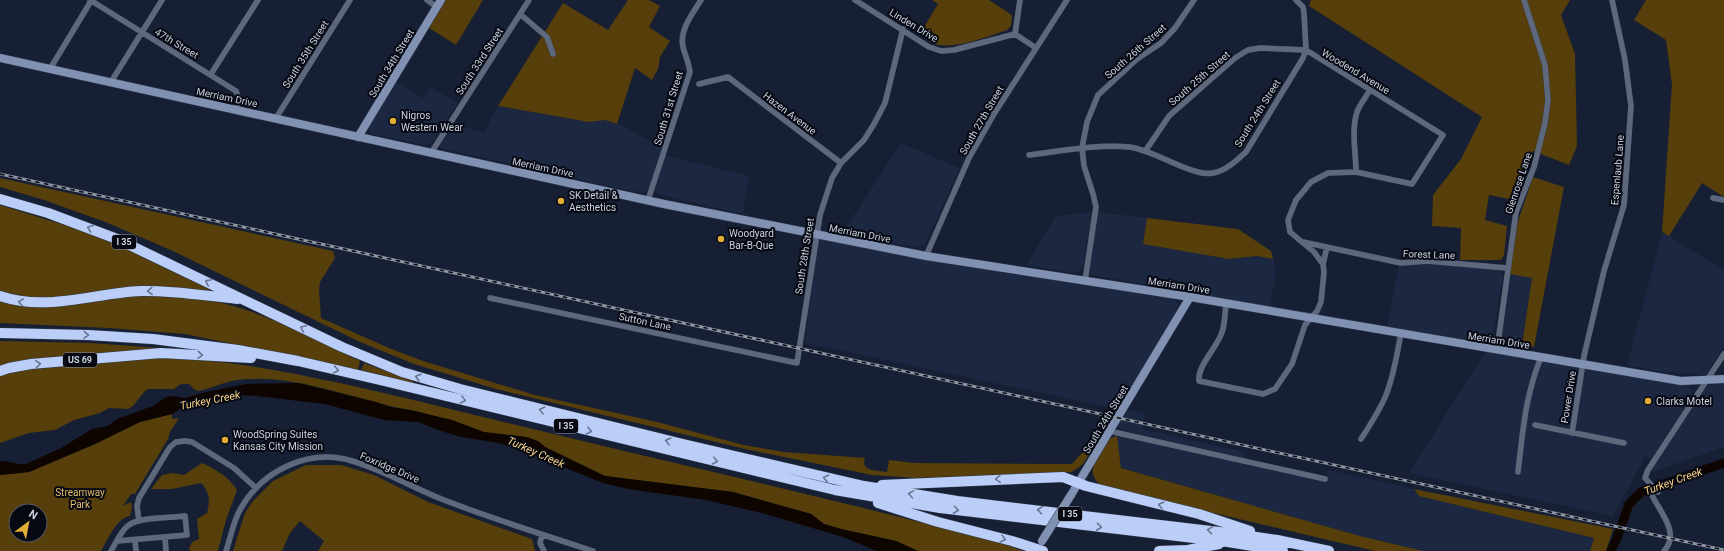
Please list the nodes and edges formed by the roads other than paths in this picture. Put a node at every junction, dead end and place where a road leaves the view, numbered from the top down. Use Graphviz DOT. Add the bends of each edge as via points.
graph roads {
  1 [pos="91,0"];
  2 [pos="162,0"];
  3 [pos="258,0"];
  4 [pos="350,0"];
  5 [pos="427,0"];
  6 [pos="528,0"];
  7 [pos="701,0"];
  8 [pos="855,0"];
  9 [pos="1020,0"];
  10 [pos="1067,0"];
  11 [pos="1193,0"];
  12 [pos="1296,0"];
  13 [pos="1305,0"];
  14 [pos="1524,0"];
  15 [pos="1612,0"];
  16 [pos="439,3"];
  17 [pos="1303,7"];
  18 [pos="520,14"];
  19 [pos="903,29"];
  20 [pos="142,32"];
  21 [pos="1015,34"];
  22 [pos="1036,48"];
  23 [pos="1306,50"];
  24 [pos="553,54"];
  25 [pos="0,58"];
  26 [pos="50,69"];
  27 [pos="211,74"];
  28 [pos="111,82"];
  29 [pos="699,84"];
  30 [pos="1370,90"];
  31 [pos="236,110"];
  32 [pos="276,118"];
  33 [pos="358,136"];
  34 [pos="1082,148"];
  35 [pos="1146,150"];
  36 [pos="431,153"];
  37 [pos="1029,155"];
  38 [pos="841,163"];
  39 [pos="1356,172"];
  40 [pos="1713,198"];
  41 [pos="0,199"];
  42 [pos="648,200"];
  43 [pos="1724,200"];
  44 [pos="816,235"];
  45 [pos="1303,242"];
  46 [pos="1327,247"];
  47 [pos="926,256"];
  48 [pos="1323,264"];
  49 [pos="1507,268"];
  50 [pos="1085,281"];
  51 [pos="0,296"];
  52 [pos="1190,297"];
  53 [pos="490,298"];
  54 [pos="243,299"];
  55 [pos="1226,304"];
  56 [pos="1312,318"];
  57 [pos="0,331"];
  58 [pos="1401,334"];
  59 [pos="1497,350"];
  60 [pos="1724,354"];
  61 [pos="1541,357"];
  62 [pos="298,362"];
  63 [pos="797,363"];
  64 [pos="1583,363"];
  65 [pos="0,371"];
  66 [pos="1724,379"];
  67 [pos="1708,380"];
  68 [pos="1535,425"];
  69 [pos="1109,431"];
  70 [pos="1572,433"];
  71 [pos="1361,439"];
  72 [pos="1624,443"];
  73 [pos="1518,472"];
  74 [pos="1325,479"];
  75 [pos="1078,483"];
  76 [pos="864,486"];
  77 [pos="256,488"];
  78 [pos="834,490"];
  79 [pos="1658,492"];
  80 [pos="1652,494"];
  81 [pos="139,521"];
  82 [pos="542,534"];
  83 [pos="165,538"];
  84 [pos="135,540"];
  85 [pos="1277,540"];
  86 [pos="117,541"];
  87 [pos="1228,542"];
  88 [pos="1040,548"];
  89 [pos="111,551"];
  90 [pos="136,551"];
  91 [pos="166,551"];
  92 [pos="226,551"];
  93 [pos="544,551"];
  94 [pos="593,551"];
  95 [pos="1159,551"];
  96 [pos="1283,551"];
  97 [pos="1330,551"];
  98 [pos="1664,551"];
  1 -- 20 [label="street, 47th Street"];
  1 -- 26 [label="street"];
  2 -- 20 [label="street"];
  3 -- 27 [label="street"];
  4 -- 32 [label="street, South 35th Street"];
  5 -- 16 [label="street"];
  6 -- 18 [label="street, South 33rd Street"];
  7 -- 42 [label="street, South 31st Street" via="683,36 690,72"];
  8 -- 19 [label="street, Linden Drive"];
  9 -- 21 [label="street"];
  10 -- 22 [label="street, South 27th Street"];
  11 -- 34 [label="street, South 26th Street" via="1175,28 1161,43 1137,59 1098,95 1087,122"];
  12 -- 17 [label="street"];
  13 -- 17 [label="street"];
  14 -- 49 [label="street, Glenrose Lane" via="1545,65 1548,100 1534,167 1516,212"];
  15 -- 64 [label="street, Espenlaub Lane" via="1625,60 1631,106 1626,182 1624,205 1604,271"];
  16 -- 33 [label="main road, South 34th Street"];
  17 -- 23 [label="street"];
  18 -- 24 [label="street" via="547,37"];
  18 -- 36 [label="street, South 33rd Street"];
  19 -- 21 [label="street, Linden Drive" via="929,47 941,51"];
  19 -- 38 [label="street, South 28th Street" via="884,103 864,140"];
  20 -- 27 [label="street, 47th Street"];
  20 -- 28 [label="street"];
  21 -- 22 [label="street"];
  22 -- 47 [label="street, South 27th Street" via="969,158"];
  23 -- 30 [label="street, Woodend Avenue"];
  23 -- 35 [label="street, South 25th Street" via="1260,48 1248,50 1235,58 1168,116"];
  23 -- 35 [label="street, South 24th Street" via="1246,152 1235,163 1212,173 1199,173"];
  25 -- 26 [label="main road, Merriam Drive"];
  26 -- 28 [label="main road, Merriam Drive"];
  27 -- 31 [label="street, 47th Street" via="236,90 239,99"];
  28 -- 31 [label="main road, Merriam Drive"];
  29 -- 38 [label="street, Hazen Avenue" via="728,77"];
  30 -- 39 [label="street" via="1358,111 1353,130"];
  30 -- 39 [label="street, Woodend Avenue" via="1443,135 1412,184"];
  31 -- 32 [label="main road, Merriam Drive"];
  32 -- 33 [label="main road, Merriam Drive"];
  33 -- 36 [label="main road, Merriam Drive"];
  34 -- 35 [label="street" via="1106,146"];
  34 -- 37 [label="street"];
  34 -- 50 [label="street, South 26th Street" via="1084,166 1096,207"];
  36 -- 42 [label="main road, Merriam Drive"];
  38 -- 44 [label="street, South 28th Street" via="832,178"];
  39 -- 45 [label="street" via="1328,173 1311,182 1296,200 1288,220 1290,232"];
  40 -- 43 [label="street"];
  54 -- 41 [label="highway, I 35, one-way" via="117,239 48,213"];
  42 -- 44 [label="main road, Merriam Drive"];
  44 -- 47 [label="main road, Merriam Drive"];
  44 -- 63 [label="street, South 28th Street"];
  45 -- 46 [label="street, Forest Lane"];
  45 -- 48 [label="street"];
  46 -- 48 [label="street"];
  46 -- 49 [label="street, Forest Lane" via="1401,263 1427,261"];
  47 -- 50 [label="main road, Merriam Drive"];
  48 -- 56 [label="street" via="1321,302"];
  49 -- 59 [label="street, Glenrose Lane"];
  50 -- 52 [label="main road, Merriam Drive"];
  54 -- 51 [label="highway, one-way" via="156,291 112,293 44,303 22,302"];
  52 -- 55 [label="main road, Merriam Drive"];
  52 -- 69 [label="main road, South 24th Street"];
  53 -- 63 [label="street, Sutton Lane"];
  76 -- 54 [label="highway, I 35, one-way" via="524,406 402,372 342,347"];
  55 -- 56 [label="main road, Merriam Drive"];
  55 -- 56 [label="street" via="1223,331 1199,372 1199,381 1263,394 1280,384 1292,364 1307,322"];
  56 -- 58 [label="main road, Merriam Drive"];
  57 -- 62 [label="highway, I 35, one-way" via="160,340 238,350"];
  58 -- 59 [label="main road, Merriam Drive"];
  58 -- 71 [label="street" via="1386,395"];
  59 -- 61 [label="main road, Merriam Drive"];
  60 -- 67 [label="street"];
  61 -- 64 [label="main road, Merriam Drive"];
  61 -- 73 [label="street" via="1531,381 1525,410"];
  65 -- 62 [label="highway, US 69, one-way" via="30,364 161,353"];
  62 -- 78 [label="highway, I 35, one-way"];
  64 -- 67 [label="main road, Merriam Drive" via="1681,381"];
  64 -- 70 [label="street, Power Drive"];
  66 -- 67 [label="main road, Merriam Drive"];
  67 -- 79 [label="street" via="1648,470 1645,478"];
  68 -- 70 [label="street, Power Drive"];
  69 -- 74 [label="street"];
  69 -- 75 [label="main road, South 24th Street"];
  70 -- 72 [label="street, Power Drive"];
  75 -- 76 [label="highway, one-way" via="1057,477"];
  85 -- 75 [label="highway, one-way" via="1199,514"];
  75 -- 88 [label="main road, South 24th Street, bridge"];
  85 -- 76 [label="highway, I 35, one-way" via="957,501"];
  77 -- 81 [label="street" via="236,470 192,442 179,442 170,447 139,498"];
  77 -- 82 [label="street, Foxridge Drive" via="274,473 299,461 340,458 364,465 487,517"];
  77 -- 92 [label="street, Foxridge Drive" via="237,515"];
  78 -- 87 [label="highway, I 35, one-way" via="940,508"];
  78 -- 88 [label="highway, one-way" via="938,522"];
  80 -- 98 [label="street" via="1671,530 1669,544"];
  81 -- 83 [label="street" via="185,516 187,535"];
  81 -- 86 [label="street" via="127,526"];
  82 -- 93 [label="street" via="540,543"];
  82 -- 94 [label="street, Foxridge Drive"];
  83 -- 84 [label="street"];
  83 -- 91 [label="street"];
  84 -- 86 [label="street"];
  84 -- 90 [label="street"];
  85 -- 97 [label="highway, I 35"];
  86 -- 89 [label="street"];
  87 -- 95 [label="highway" via="1188,550"];
  87 -- 96 [label="highway, I 35"];
}
